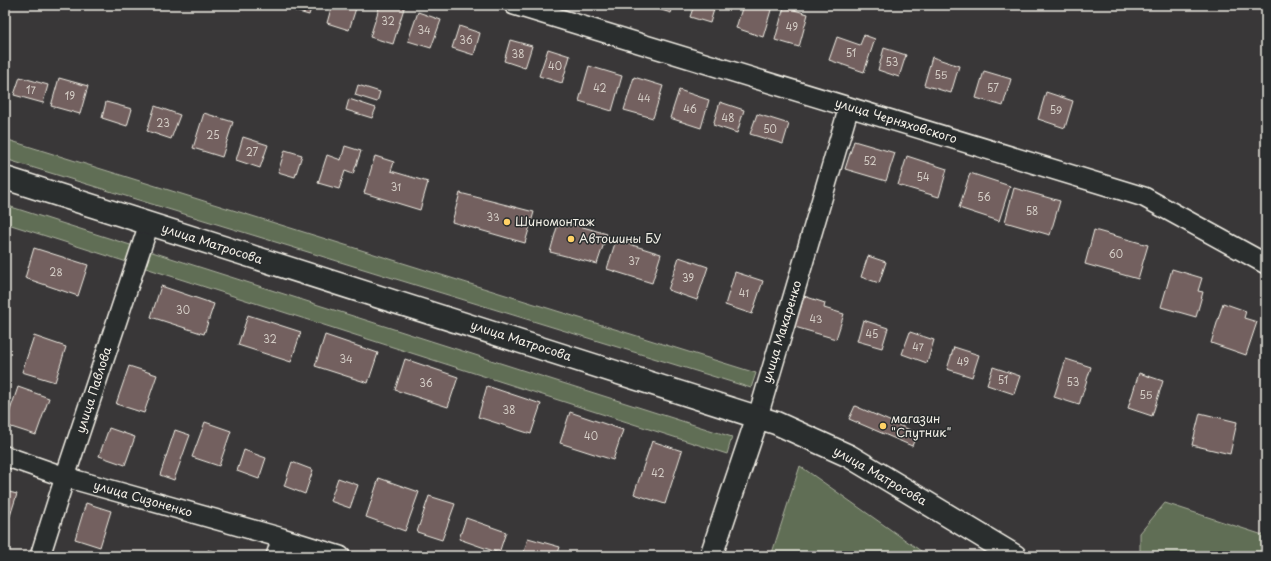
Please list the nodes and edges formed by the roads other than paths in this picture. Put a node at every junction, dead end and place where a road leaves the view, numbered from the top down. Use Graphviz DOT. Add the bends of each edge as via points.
graph roads {
  1 [pos="514,5"];
  2 [pos="849,107"];
  3 [pos="5,178"];
  4 [pos="149,224"];
  5 [pos="1266,264"];
  6 [pos="758,416"];
  7 [pos="5,456"];
  8 [pos="65,477"];
  9 [pos="282,538"];
  10 [pos="40,556"];
  11 [pos="276,556"];
  12 [pos="340,556"];
  13 [pos="711,556"];
  14 [pos="1015,556"];
  1 -- 2 [label="street, улица Черняховского"];
  2 -- 5 [label="street, улица Черняховского" via="1144,197"];
  2 -- 6 [label="street, улица Макаренко"];
  3 -- 4 [label="main road, улица Матросова"];
  4 -- 6 [label="main road, улица Матросова"];
  4 -- 8 [label="street, улица Павлова"];
  6 -- 13 [label="main road, улица Макаренко"];
  6 -- 14 [label="main road, улица Матросова" via="849,456"];
  7 -- 8 [label="street, улица Сизоненко"];
  8 -- 9 [label="street, улица Сизоненко"];
  8 -- 10 [label="street, улица Павлова"];
  9 -- 11 [label="street"];
  9 -- 12 [label="street, улица Сизоненко"];
}
